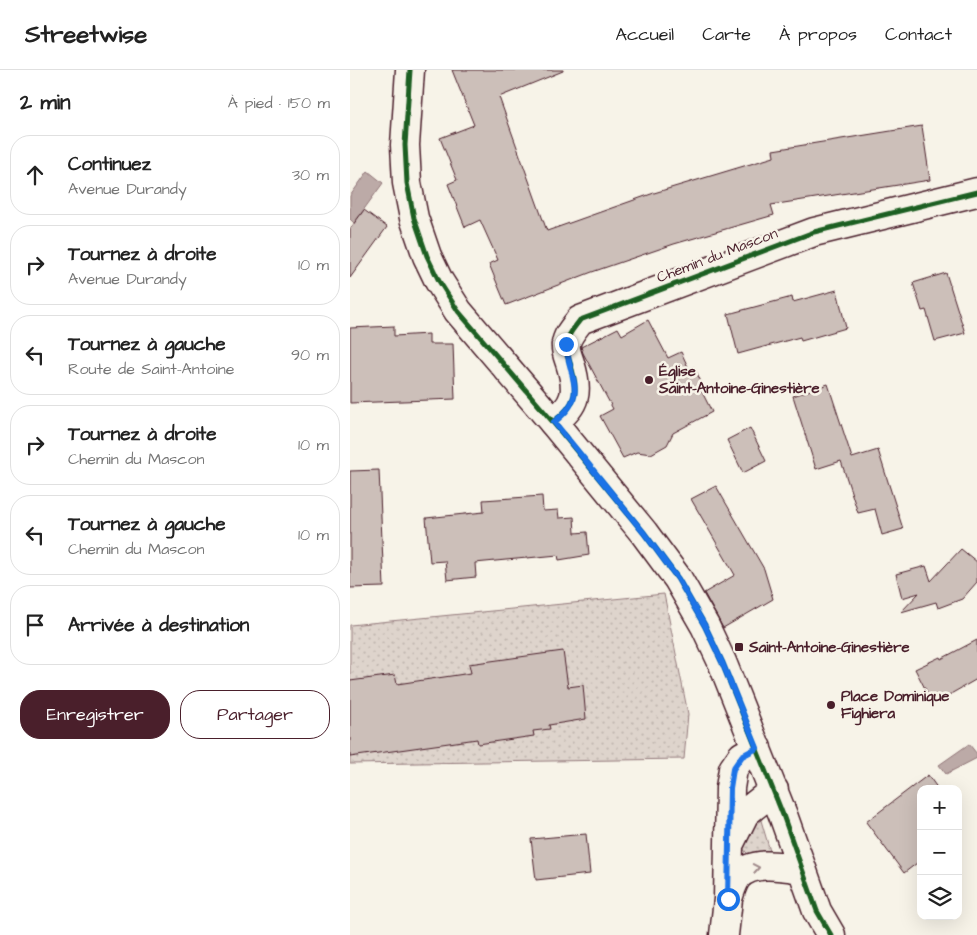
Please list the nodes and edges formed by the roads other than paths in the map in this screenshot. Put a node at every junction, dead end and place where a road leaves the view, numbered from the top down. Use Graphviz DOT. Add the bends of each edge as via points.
graph roads {
  1 [pos="410,70"];
  2 [pos="977,192"];
  3 [pos="554,422"];
  4 [pos="757,748"];
  5 [pos="774,790"];
  6 [pos="729,845"];
  7 [pos="802,869"];
  8 [pos="728,899"];
  9 [pos="724,935"];
  10 [pos="831,935"];
  1 -- 3 [label="street" via="405,145 408,183 414,218 427,256 458,311"];
  2 -- 3 [label="street, Chemin du Mascon" via="814,232 580,320 566,344 574,374 573,402"];
  3 -- 4 [label="street" via="678,579 722,662"];
  4 -- 5 [label="street"];
  4 -- 6 [label="street" via="742,756 733,769"];
  5 -- 6 [label="street" via="745,813"];
  5 -- 7 [label="street"];
  6 -- 8 [label="street"];
  8 -- 7 [label="street, one-way" via="736,878 745,870 775,865"];
  7 -- 10 [label="street" via="817,911"];
  8 -- 9 [label="street"];
}
